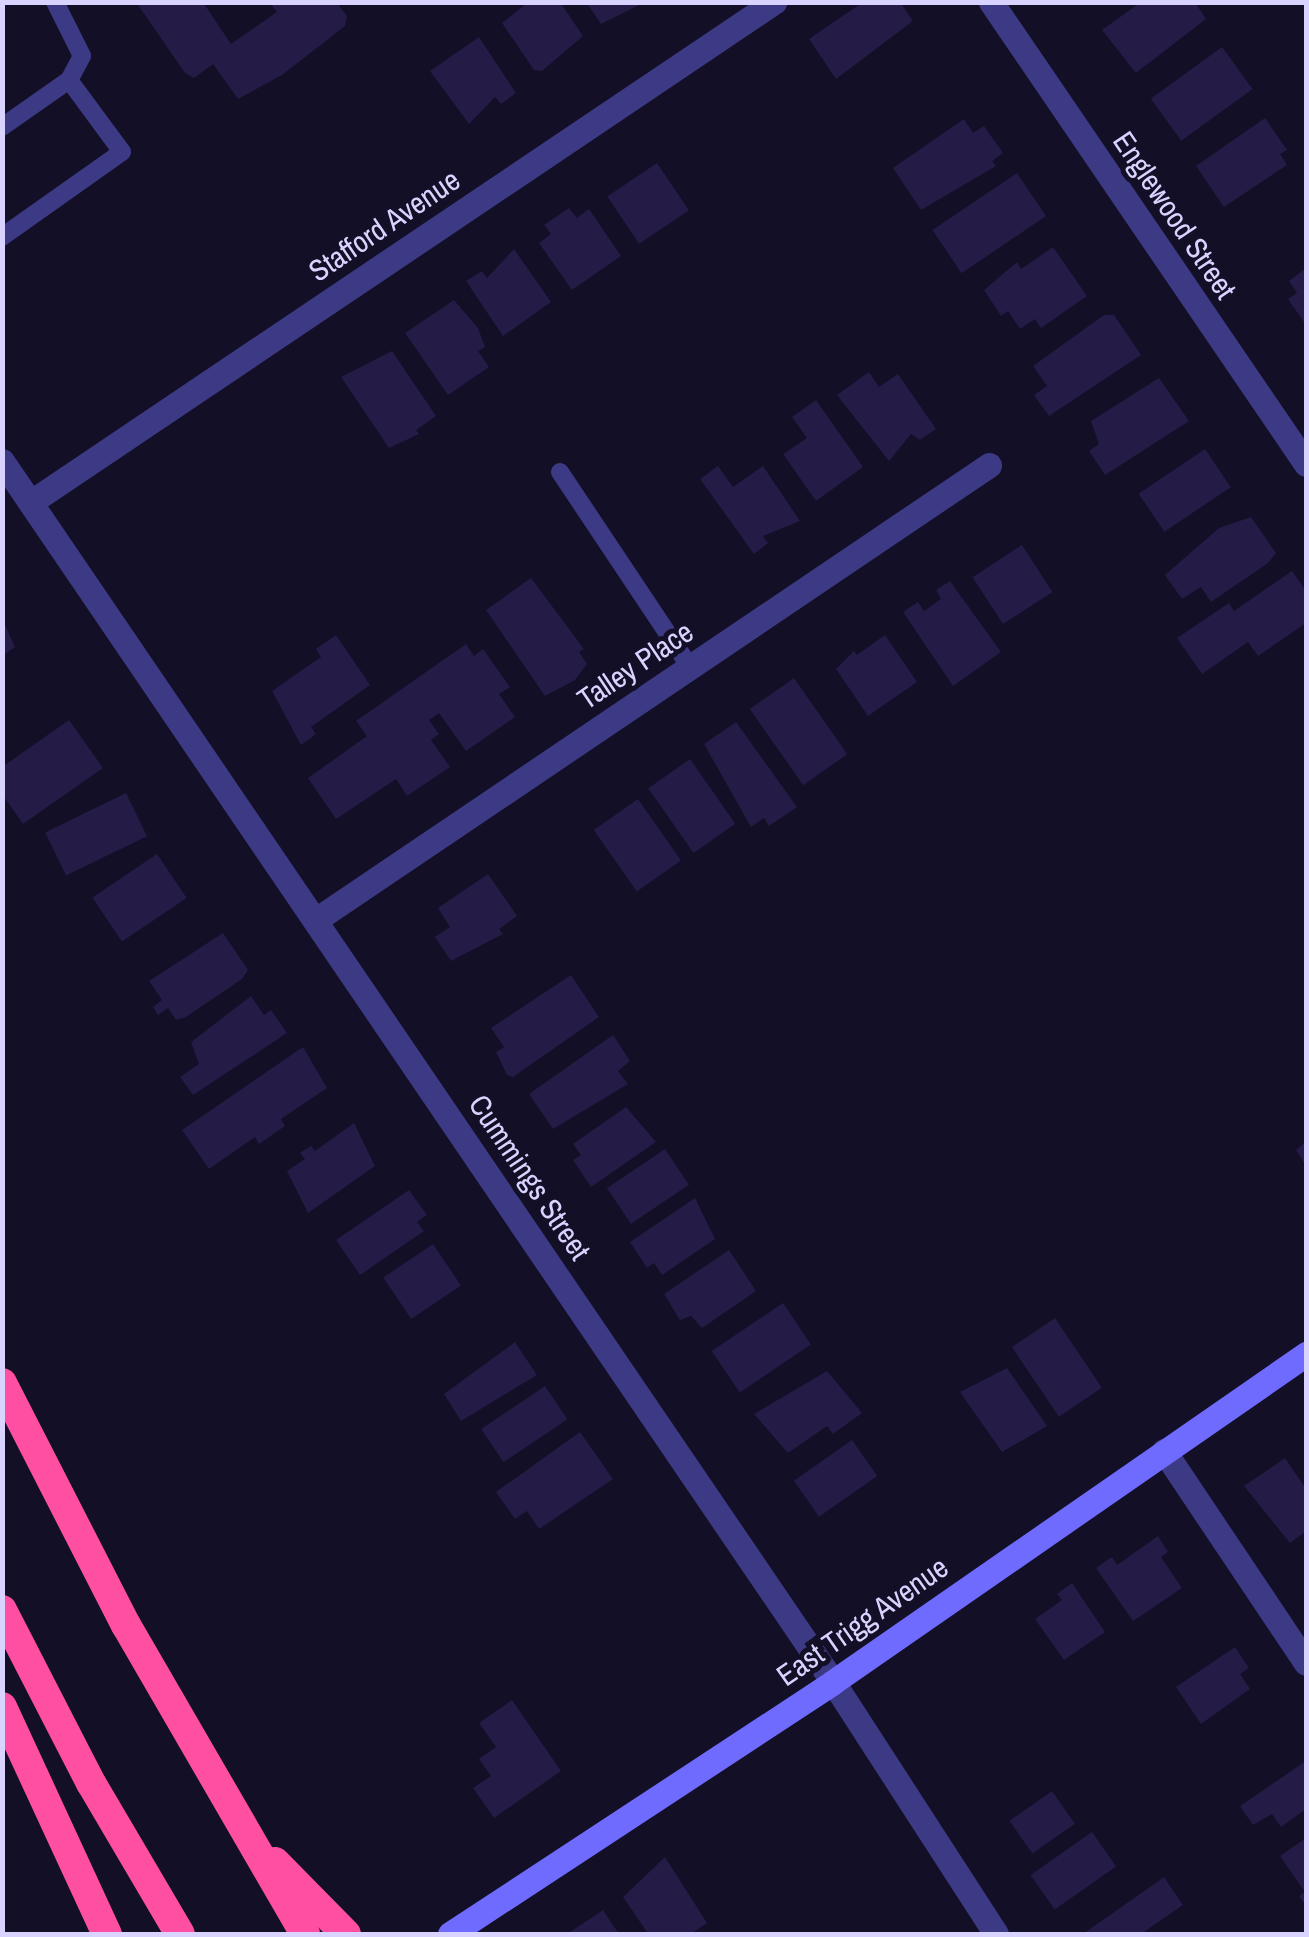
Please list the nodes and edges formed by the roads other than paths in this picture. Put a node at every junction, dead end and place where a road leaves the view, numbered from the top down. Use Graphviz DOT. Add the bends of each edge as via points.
graph roads {
  1 [pos="55,2"];
  2 [pos="774,2"];
  3 [pos="991,2"];
  4 [pos="69,80"];
  5 [pos="2,127"];
  6 [pos="2,236"];
  7 [pos="2,461"];
  8 [pos="1306,464"];
  9 [pos="989,465"];
  10 [pos="560,472"];
  11 [pos="31,502"];
  12 [pos="690,667"];
  13 [pos="317,919"];
  14 [pos="1306,1354"];
  15 [pos="2,1384"];
  16 [pos="1164,1451"];
  17 [pos="2,1610"];
  18 [pos="1306,1663"];
  19 [pos="833,1682"];
  20 [pos="2,1707"];
  21 [pos="242,1830"];
  22 [pos="108,1934"];
  23 [pos="180,1934"];
  24 [pos="305,1934"];
  25 [pos="346,1934"];
  26 [pos="450,1934"];
  27 [pos="996,1934"];
  1 -- 4 [label="lane" via="82,56"];
  2 -- 11 [label="street, Stafford Avenue"];
  3 -- 8 [label="street, Englewood Street"];
  4 -- 5 [label="lane"];
  4 -- 6 [label="lane" via="122,152"];
  7 -- 11 [label="street, Cummings Street"];
  9 -- 12 [label="street, Talley Place"];
  10 -- 12 [label="lane"];
  11 -- 13 [label="street, Cummings Street"];
  12 -- 13 [label="street, Talley Place"];
  13 -- 19 [label="street, Cummings Street"];
  14 -- 16 [label="street, East Trigg Avenue"];
  15 -- 21 [label="highway"];
  16 -- 18 [label="street"];
  16 -- 19 [label="street, East Trigg Avenue"];
  17 -- 23 [label="highway" via="91,1783"];
  19 -- 26 [label="street, East Trigg Avenue"];
  19 -- 27 [label="street, Cummings Street"];
  20 -- 22 [label="highway"];
  21 -- 24 [label="highway"];
  21 -- 25 [label="highway"];
}
